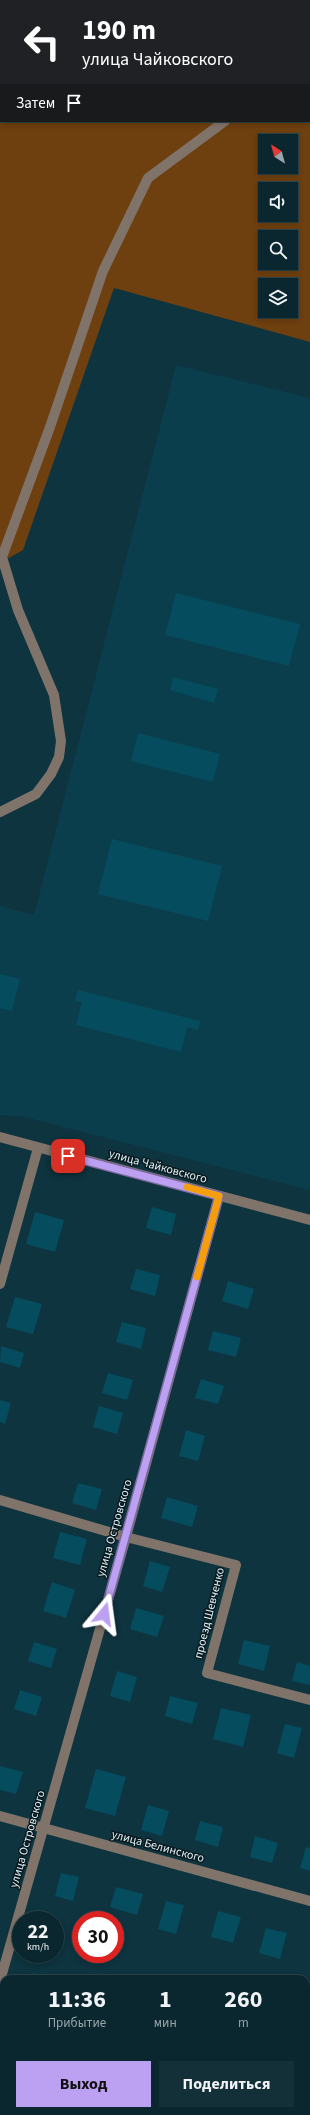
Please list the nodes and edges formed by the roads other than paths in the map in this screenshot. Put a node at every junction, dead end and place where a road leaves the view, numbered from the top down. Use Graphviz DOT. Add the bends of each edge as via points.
graph roads {
  1 [pos="224,122"];
  2 [pos="0,812"];
  3 [pos="0,1137"];
  4 [pos="38,1148"];
  5 [pos="219,1196"];
  6 [pos="310,1220"];
  7 [pos="0,1284"];
  8 [pos="0,1500"];
  9 [pos="126,1537"];
  10 [pos="310,1700"];
  11 [pos="0,1816"];
  12 [pos="43,1828"];
  13 [pos="310,1901"];
  14 [pos="2,1975"];
  1 -- 2 [label="street" via="148,178 103,272 2,557 18,610 54,695 61,740 59,757 51,774 36,794"];
  3 -- 4 [label="street, улица Чайковского"];
  4 -- 5 [label="street, улица Чайковского"];
  4 -- 7 [label="street"];
  5 -- 6 [label="street, улица Чайковского"];
  5 -- 9 [label="street, улица Островского"];
  8 -- 9 [label="street"];
  9 -- 10 [label="street, проезд Шевченко" via="236,1566 207,1674"];
  9 -- 12 [label="street, улица Островского"];
  11 -- 12 [label="street, улица Белинского"];
  12 -- 13 [label="street, улица Белинского"];
  12 -- 14 [label="street, улица Островского"];
}
